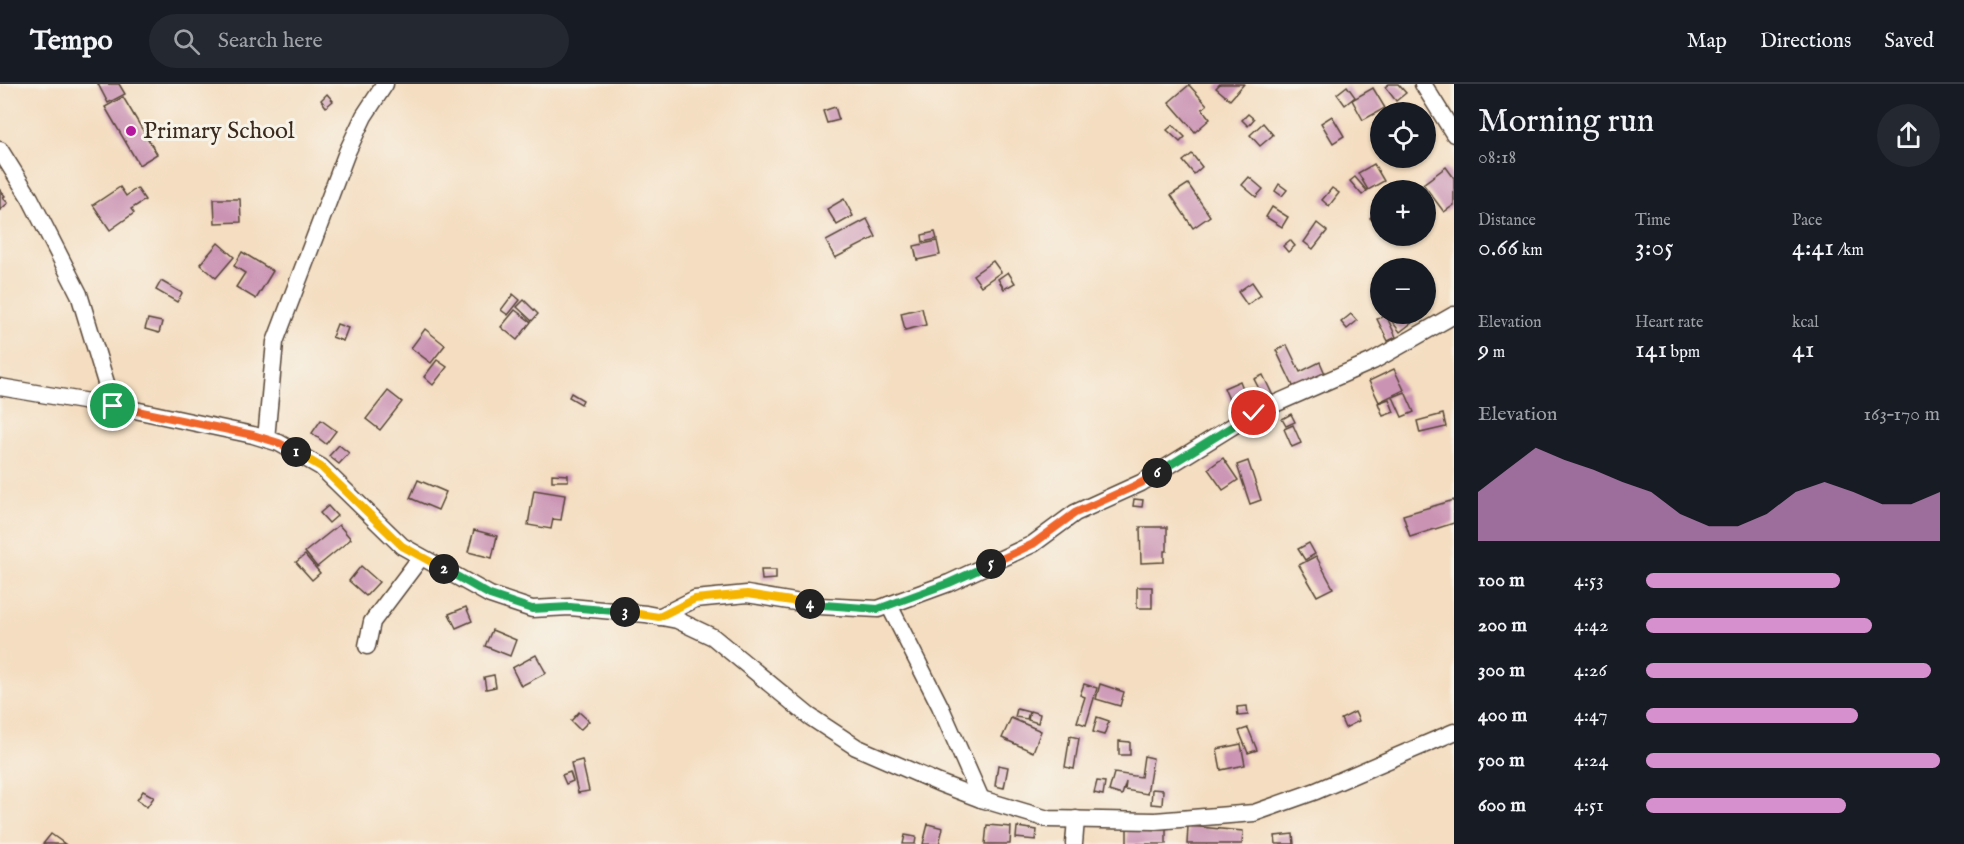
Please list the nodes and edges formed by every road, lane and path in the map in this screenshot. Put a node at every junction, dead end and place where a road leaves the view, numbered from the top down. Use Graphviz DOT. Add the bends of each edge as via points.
graph roads {
  1 [pos="385,84"];
  2 [pos="1423,84"];
  3 [pos="1454,134"];
  4 [pos="0,150"];
  5 [pos="1454,315"];
  6 [pos="0,387"];
  7 [pos="113,406"];
  8 [pos="266,439"];
  9 [pos="421,557"];
  10 [pos="889,605"];
  11 [pos="659,617"];
  12 [pos="367,646"];
  13 [pos="1454,732"];
  14 [pos="981,799"];
  15 [pos="1076,819"];
  16 [pos="1074,844"];
  1 -- 8 [label="street" via="347,152 275,342"];
  2 -- 3 [label="street"];
  4 -- 7 [label="street" via="30,198 79,294"];
  5 -- 10 [label="street" via="1373,361 1254,413 1141,483 1075,513 1033,544 949,583"];
  6 -- 7 [label="street"];
  7 -- 8 [label="street"];
  8 -- 9 [label="street" via="321,467 402,546"];
  9 -- 11 [label="street" via="490,595 532,609 570,607"];
  9 -- 12 [label="street" via="372,622"];
  10 -- 11 [label="street" via="878,609 819,606 747,594 695,599"];
  10 -- 14 [label="street"];
  11 -- 14 [label="street" via="677,620 713,637 809,716 856,747"];
  13 -- 15 [label="street" via="1254,813 1155,821"];
  14 -- 15 [label="street" via="1048,819"];
  15 -- 16 [label="street"];
}
